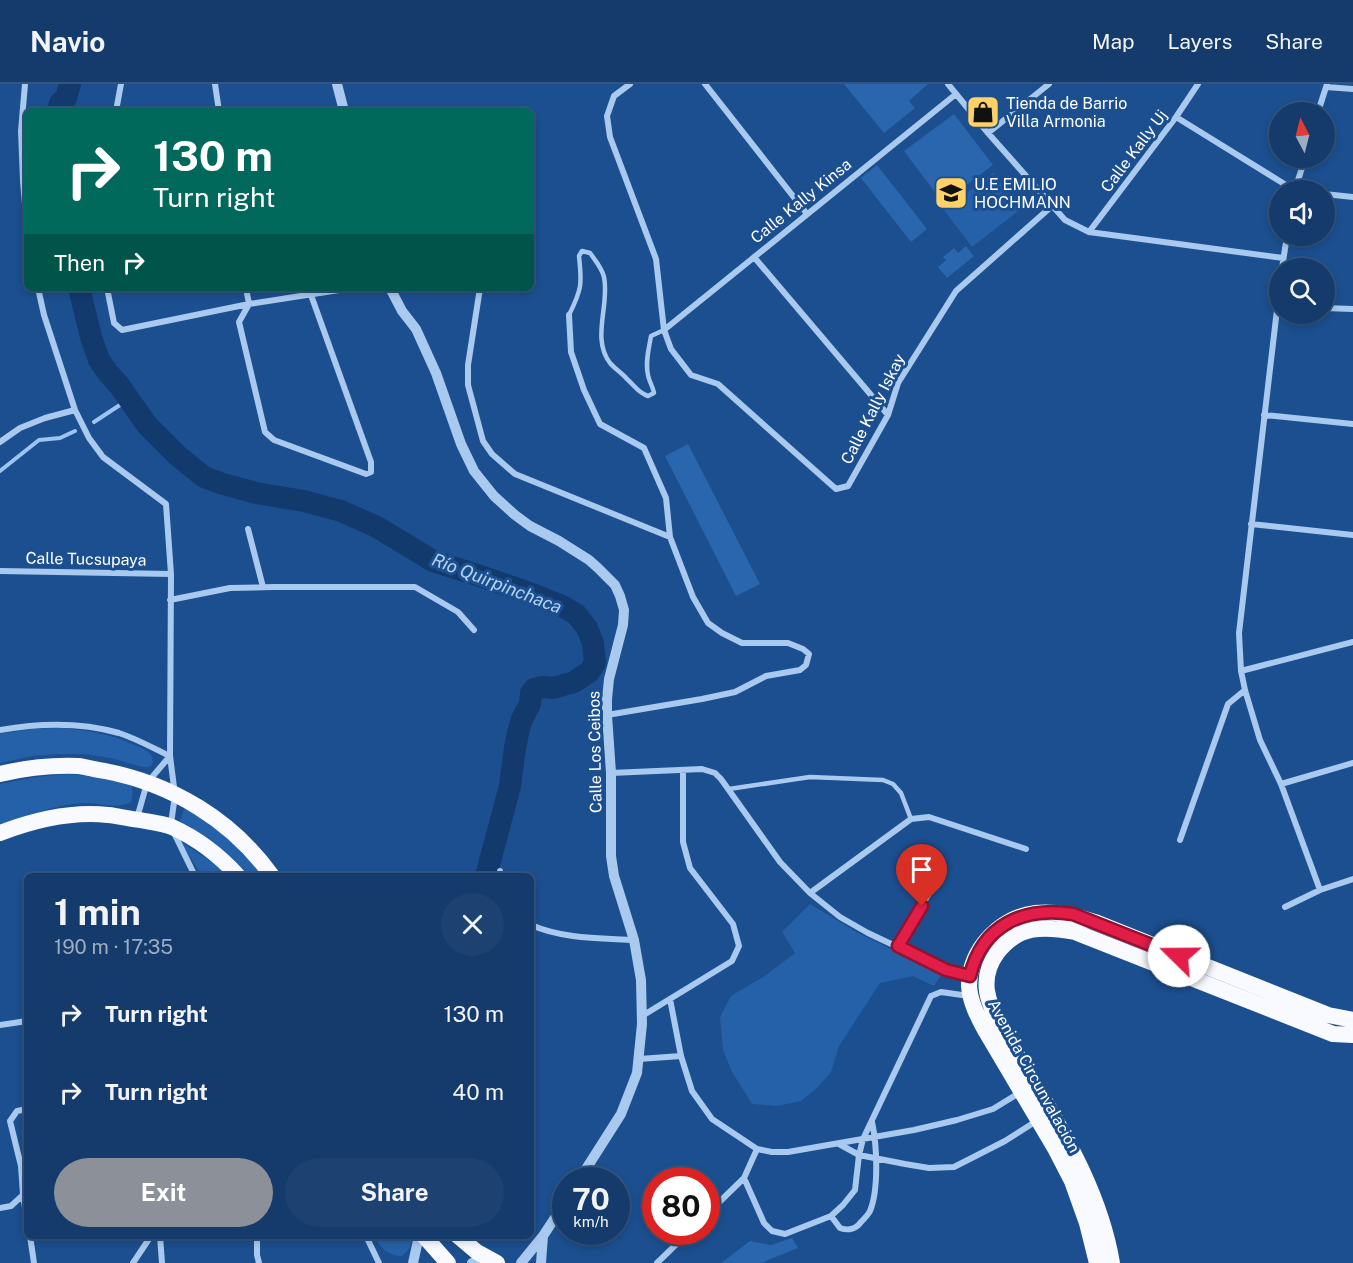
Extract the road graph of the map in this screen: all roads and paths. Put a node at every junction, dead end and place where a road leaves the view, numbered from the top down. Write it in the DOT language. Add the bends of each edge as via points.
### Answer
graph roads {
  1 [pos="25,84"];
  2 [pos="121,84"];
  3 [pos="215,84"];
  4 [pos="337,84"];
  5 [pos="630,84"];
  6 [pos="705,84"];
  7 [pos="948,84"];
  8 [pos="1049,84"];
  9 [pos="1198,84"];
  10 [pos="1327,85"];
  11 [pos="1353,89"];
  12 [pos="956,94"];
  13 [pos="1321,102"];
  14 [pos="117,108"];
  15 [pos="219,108"];
  16 [pos="343,108"];
  17 [pos="1176,117"];
  18 [pos="988,133"];
  19 [pos="1278,180"];
  20 [pos="24,192"];
  21 [pos="1335,195"];
  22 [pos="1353,197"];
  23 [pos="1052,206"];
  24 [pos="807,214"];
  25 [pos="1089,232"];
  26 [pos="1285,246"];
  27 [pos="754,257"];
  28 [pos="1283,258"];
  29 [pos="39,291"];
  30 [pos="108,291"];
  31 [pos="247,291"];
  32 [pos="334,291"];
  33 [pos="392,291"];
  34 [pos="480,291"];
  35 [pos="310,295"];
  36 [pos="249,304"];
  37 [pos="1335,308"];
  38 [pos="1353,309"];
  39 [pos="569,315"];
  40 [pos="1276,324"];
  41 [pos="664,330"];
  42 [pos="75,410"];
  43 [pos="888,415"];
  44 [pos="1264,415"];
  45 [pos="1353,424"];
  46 [pos="0,442"];
  47 [pos="1251,524"];
  48 [pos="248,528"];
  49 [pos="1353,535"];
  50 [pos="670,537"];
  51 [pos="0,571"];
  52 [pos="171,574"];
  53 [pos="263,587"];
  54 [pos="170,600"];
  55 [pos="474,630"];
  56 [pos="1353,642"];
  57 [pos="1242,671"];
  58 [pos="1245,690"];
  59 [pos="606,715"];
  60 [pos="0,730"];
  61 [pos="170,756"];
  62 [pos="1353,763"];
  63 [pos="683,770"];
  64 [pos="611,773"];
  65 [pos="0,774"];
  66 [pos="147,783"];
  67 [pos="1281,784"];
  68 [pos="729,789"];
  69 [pos="175,795"];
  70 [pos="910,819"];
  71 [pos="136,820"];
  72 [pos="171,827"];
  73 [pos="0,833"];
  74 [pos="1180,840"];
  75 [pos="1026,849"];
  76 [pos="194,873"];
  77 [pos="235,873"];
  78 [pos="270,873"];
  79 [pos="1353,879"];
  80 [pos="934,885"];
  81 [pos="1320,890"];
  82 [pos="810,893"];
  83 [pos="1285,907"];
  84 [pos="534,926"];
  85 [pos="634,940"];
  86 [pos="898,946"];
  87 [pos="970,976"];
  88 [pos="970,996"];
  89 [pos="670,999"];
  90 [pos="642,1016"];
  91 [pos="1353,1020"];
  92 [pos="24,1021"];
  93 [pos="0,1025"];
  94 [pos="1353,1035"];
  95 [pos="681,1056"];
  96 [pos="639,1059"];
  97 [pos="1028,1088"];
  98 [pos="24,1110"];
  99 [pos="1045,1116"];
  100 [pos="872,1121"];
  101 [pos="875,1137"];
  102 [pos="863,1139"];
  103 [pos="838,1144"];
  104 [pos="757,1149"];
  105 [pos="859,1155"];
  106 [pos="876,1158"];
  107 [pos="587,1167"];
  108 [pos="744,1178"];
  109 [pos="23,1195"];
  110 [pos="24,1201"];
  111 [pos="720,1201"];
  112 [pos="0,1208"];
  113 [pos="831,1216"];
  114 [pos="552,1222"];
  115 [pos="543,1236"];
  116 [pos="30,1239"];
  117 [pos="149,1239"];
  118 [pos="160,1239"];
  119 [pos="257,1239"];
  120 [pos="367,1239"];
  121 [pos="418,1239"];
  122 [pos="427,1239"];
  123 [pos="461,1239"];
  124 [pos="676,1245"];
  125 [pos="485,1261"];
  126 [pos="34,1263"];
  127 [pos="134,1263"];
  128 [pos="162,1263"];
  129 [pos="259,1263"];
  130 [pos="379,1263"];
  131 [pos="413,1263"];
  132 [pos="448,1263"];
  133 [pos="521,1263"];
  134 [pos="541,1263"];
  135 [pos="657,1263"];
  136 [pos="1096,1263"];
  137 [pos="1112,1263"];
  1 -- 20 [label="street" via="21,131"];
  2 -- 14 [label="street"];
  3 -- 15 [label="street"];
  4 -- 16 [label="street"];
  5 -- 41 [label="street" via="614,96 607,116 610,137 656,259"];
  6 -- 24 [label="street"];
  7 -- 12 [label="street"];
  8 -- 18 [label="street"];
  9 -- 17 [label="street, Calle Kally Uj"];
  10 -- 11 [label="street"];
  10 -- 13 [label="street"];
  12 -- 18 [label="street"];
  12 -- 24 [label="street, Calle Kally Kinsa"];
  17 -- 19 [label="street"];
  17 -- 25 [label="street, Calle Kally Uj"];
  18 -- 23 [label="street"];
  21 -- 22 [label="street"];
  23 -- 25 [label="street" via="1065,220"];
  23 -- 43 [label="street, Calle Kally Iskay" via="956,291 898,383"];
  24 -- 27 [label="street, Calle Kally Kinsa"];
  25 -- 28 [label="street"];
  26 -- 28 [label="street"];
  27 -- 41 [label="street, Calle Kally Kinsa"];
  27 -- 43 [label="street"];
  29 -- 42 [label="street"];
  30 -- 36 [label="street" via="114,322 122,330"];
  31 -- 36 [label="street"];
  32 -- 35 [label="street"];
  33 -- 59 [label="street, Calle Los Ceibos" via="424,346 474,471 515,516 589,560 617,591 624,610 623,625 609,679"];
  34 -- 50 [label="street" via="468,385 483,441 492,454 515,474"];
  35 -- 36 [label="street"];
  35 -- 36 [label="street" via="371,462 371,472 366,474 274,440 265,432 240,322"];
  37 -- 38 [label="street"];
  39 -- 41 [label="lane" via="580,293 579,256 582,251 590,253 603,274 603,347 617,370 648,396 654,393 647,366 651,336"];
  39 -- 50 [label="street" via="571,352 584,390 600,424 644,448 666,498"];
  40 -- 44 [label="street"];
  41 -- 43 [label="street, Calle Kally Iskay" via="671,349 691,375 718,384 836,489 848,486"];
  42 -- 46 [label="street" via="20,428"];
  42 -- 52 [label="street" via="104,457 166,504"];
  44 -- 45 [label="street"];
  44 -- 47 [label="street"];
  47 -- 49 [label="street"];
  47 -- 57 [label="street" via="1239,633"];
  48 -- 53 [label="street"];
  50 -- 59 [label="street" via="693,597 708,623 742,643 788,643 803,649 809,654 806,665 801,670 766,676 735,692"];
  51 -- 52 [label="street, Calle Tucsupaya"];
  52 -- 54 [label="street"];
  53 -- 54 [label="street" via="230,588"];
  53 -- 55 [label="street" via="415,587 458,612"];
  54 -- 61 [label="street"];
  56 -- 57 [label="street"];
  57 -- 58 [label="street"];
  58 -- 67 [label="street" via="1260,740"];
  58 -- 74 [label="street" via="1228,704"];
  59 -- 64 [label="street, Calle Los Ceibos"];
  60 -- 61 [label="street" via="64,724 132,738"];
  61 -- 66 [label="street"];
  61 -- 69 [label="street"];
  62 -- 67 [label="street"];
  63 -- 64 [label="street"];
  63 -- 68 [label="street" via="715,773"];
  63 -- 89 [label="street" via="682,842 690,868 733,924 740,946 732,961"];
  64 -- 85 [label="street, Calle Los Ceibos" via="611,856"];
  65 -- 66 [label="highway" via="78,766"];
  66 -- 69 [label="highway"];
  66 -- 71 [label="street"];
  67 -- 81 [label="street"];
  68 -- 70 [label="lane" via="810,777 883,780 901,793"];
  68 -- 82 [label="street" via="780,862"];
  69 -- 72 [label="street"];
  69 -- 78 [label="highway" via="219,820"];
  70 -- 75 [label="street" via="929,817"];
  70 -- 82 [label="street"];
  71 -- 72 [label="highway"];
  71 -- 73 [label="highway" via="78,814 37,820"];
  72 -- 76 [label="street"];
  72 -- 77 [label="highway" via="213,852"];
  79 -- 81 [label="street"];
  80 -- 86 [label="street"];
  81 -- 83 [label="street"];
  82 -- 86 [label="street" via="840,917"];
  84 -- 85 [label="street" via="581,938"];
  85 -- 90 [label="street, Calle Los Ceibos"];
  86 -- 87 [label="street" via="946,970"];
  87 -- 88 [label="highway, Avenida Circunvalación"];
  87 -- 91 [label="highway, Avenida Circunvalación" via="980,948 1001,926 1032,913 1061,912 1328,1015"];
  88 -- 97 [label="highway, Avenida Circunvalación" via="985,1030"];
  88 -- 100 [label="street" via="941,992 931,996"];
  89 -- 90 [label="street"];
  89 -- 95 [label="street"];
  90 -- 96 [label="street, Calle Los Ceibos"];
  92 -- 93 [label="street"];
  94 -- 97 [label="highway, Avenida Circunvalación" via="1333,1034 1075,932 1031,929 1005,943 989,967 986,981 995,1016"];
  95 -- 96 [label="street"];
  95 -- 104 [label="street" via="692,1091 712,1119"];
  96 -- 107 [label="street, Calle Los Ceibos" via="621,1114"];
  97 -- 99 [label="highway, Avenida Circunvalación"];
  97 -- 101 [label="street" via="993,1109"];
  98 -- 109 [label="street" via="17,1111 10,1121 21,1166"];
  99 -- 106 [label="street" via="954,1167 929,1168"];
  99 -- 136 [label="highway, Avenida Circunvalación" via="1087,1223"];
  99 -- 137 [label="highway, Avenida Circunvalación" via="1094,1198"];
  100 -- 101 [label="street"];
  100 -- 102 [label="street"];
  101 -- 102 [label="street"];
  101 -- 106 [label="street"];
  102 -- 103 [label="street"];
  102 -- 105 [label="street"];
  103 -- 104 [label="street" via="788,1152"];
  103 -- 105 [label="street"];
  104 -- 108 [label="street"];
  105 -- 106 [label="street"];
  105 -- 113 [label="street" via="855,1190"];
  106 -- 113 [label="street" via="869,1214 850,1230 840,1228"];
  108 -- 111 [label="street"];
  108 -- 113 [label="street" via="772,1231 786,1234"];
  109 -- 110 [label="street"];
  109 -- 112 [label="street" via="11,1206"];
  114 -- 115 [label="street"];
  115 -- 133 [label="street"];
  115 -- 134 [label="street"];
  116 -- 126 [label="street"];
  117 -- 127 [label="street"];
  118 -- 128 [label="street"];
  119 -- 129 [label="street"];
  120 -- 130 [label="street"];
  121 -- 131 [label="street"];
  122 -- 132 [label="highway"];
  123 -- 125 [label="highway"];
  124 -- 135 [label="street"];
}
